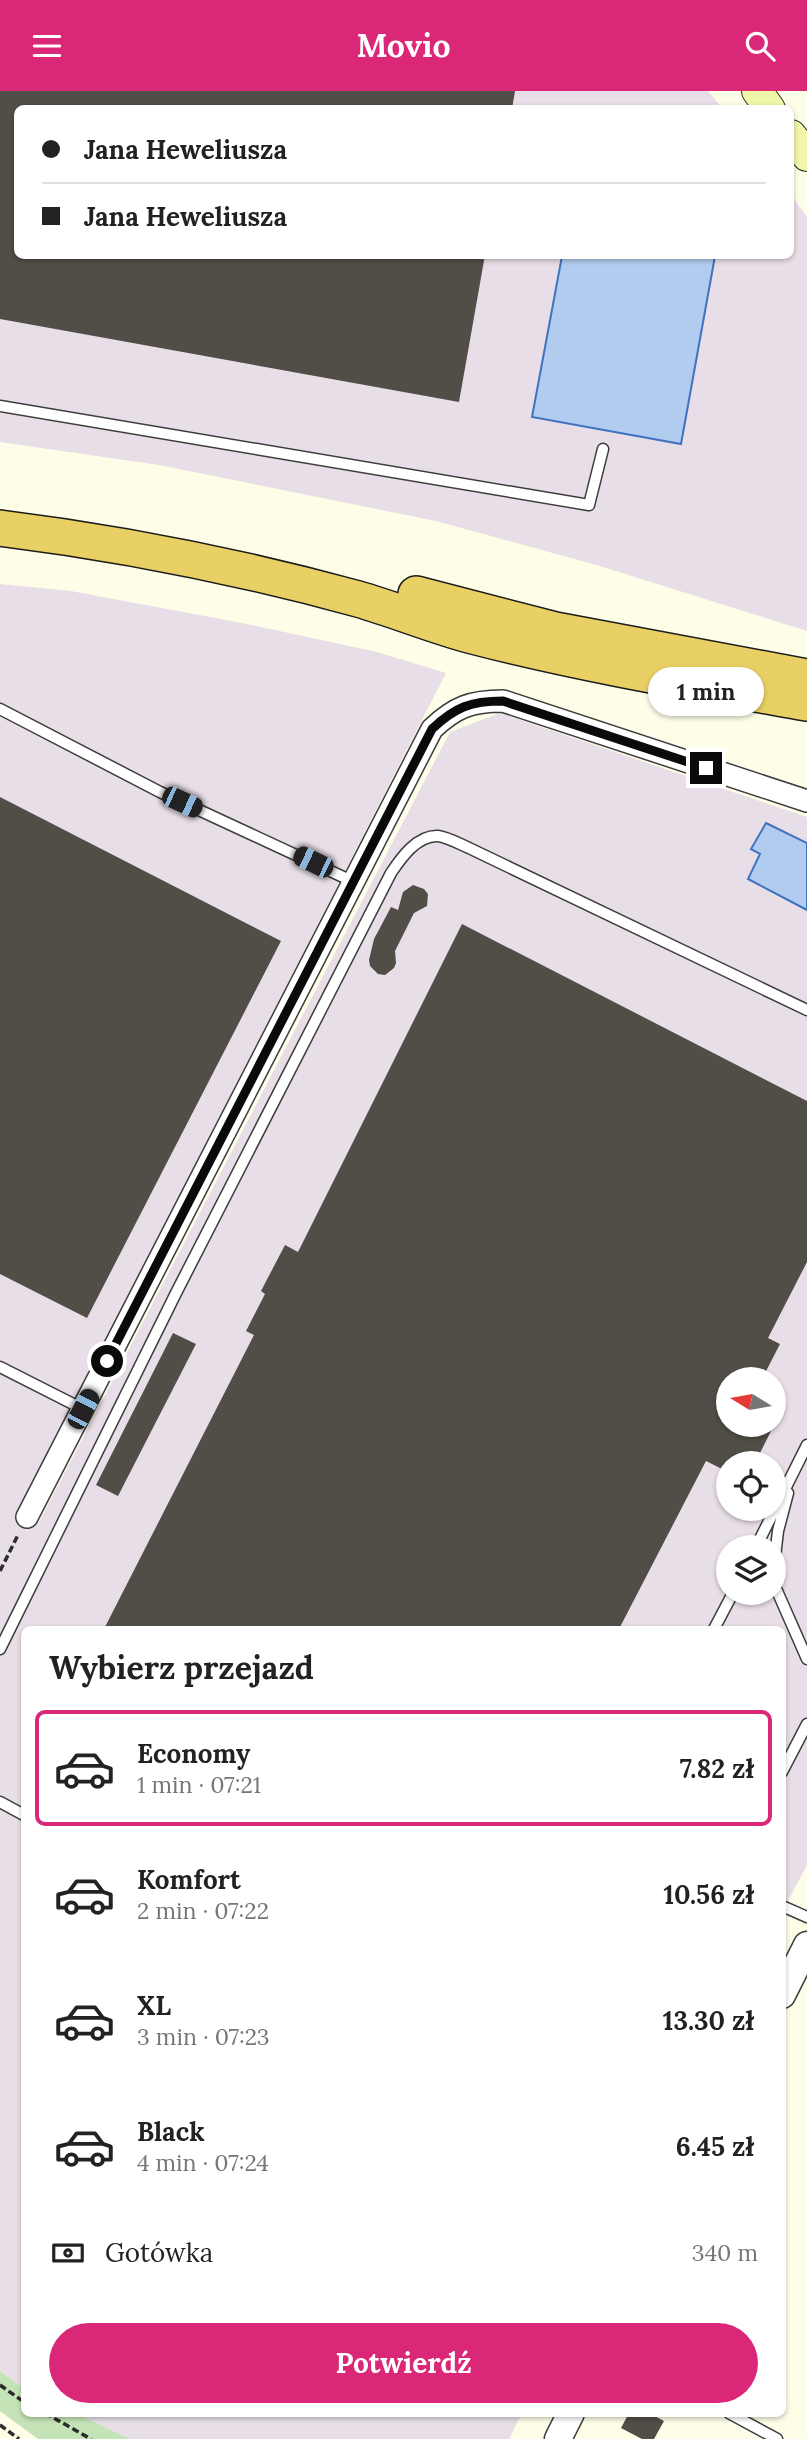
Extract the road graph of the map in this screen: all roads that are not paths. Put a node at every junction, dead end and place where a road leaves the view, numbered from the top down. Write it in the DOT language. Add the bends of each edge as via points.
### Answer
graph roads {
  1 [pos="794,139"];
  2 [pos="807,156"];
  3 [pos="0,406"];
  4 [pos="603,449"];
  5 [pos="0,529"];
  6 [pos="181,556"];
  7 [pos="807,677"];
  8 [pos="807,703"];
  9 [pos="0,709"];
  10 [pos="807,801"];
  11 [pos="354,882"];
  12 [pos="807,1010"];
  13 [pos="0,1367"];
  14 [pos="83,1409"];
  15 [pos="807,1445"];
  16 [pos="792,1474"];
  17 [pos="27,1517"];
  18 [pos="761,1535"];
  19 [pos="778,1535"];
  20 [pos="727,1605"];
  21 [pos="783,1605"];
  22 [pos="716,1626"];
  23 [pos="0,1649"];
  24 [pos="807,1660"];
  25 [pos="807,1724"];
  26 [pos="786,1764"];
  27 [pos="0,1802"];
  28 [pos="21,1813"];
  29 [pos="786,1908"];
  30 [pos="807,1917"];
  31 [pos="807,1945"];
  32 [pos="786,1987"];
  33 [pos="569,2417"];
  34 [pos="736,2417"];
  35 [pos="558,2439"];
  36 [pos="777,2439"];
  1 -- 2 [label="main road"];
  3 -- 4 [label="lane" via="589,505"];
  5 -- 6 [label="highway"];
  6 -- 7 [label="highway" via="225,557 322,571 555,630"];
  6 -- 8 [label="highway" via="359,600 503,643"];
  9 -- 11 [label="lane" via="160,792"];
  10 -- 11 [label="street" via="503,701 481,701 460,707 432,729"];
  11 -- 14 [label="street"];
  12 -- 23 [label="lane" via="469,848 437,836 405,853 176,1293"];
  13 -- 14 [label="lane"];
  14 -- 17 [label="street"];
  15 -- 16 [label="lane"];
  16 -- 18 [label="lane"];
  16 -- 19 [label="lane"];
  20 -- 22 [label="lane"];
  21 -- 24 [label="lane"];
  25 -- 26 [label="lane"];
  27 -- 28 [label="lane"];
  29 -- 30 [label="lane"];
  31 -- 32 [label="street"];
  33 -- 35 [label="street"];
  34 -- 36 [label="lane"];
}
